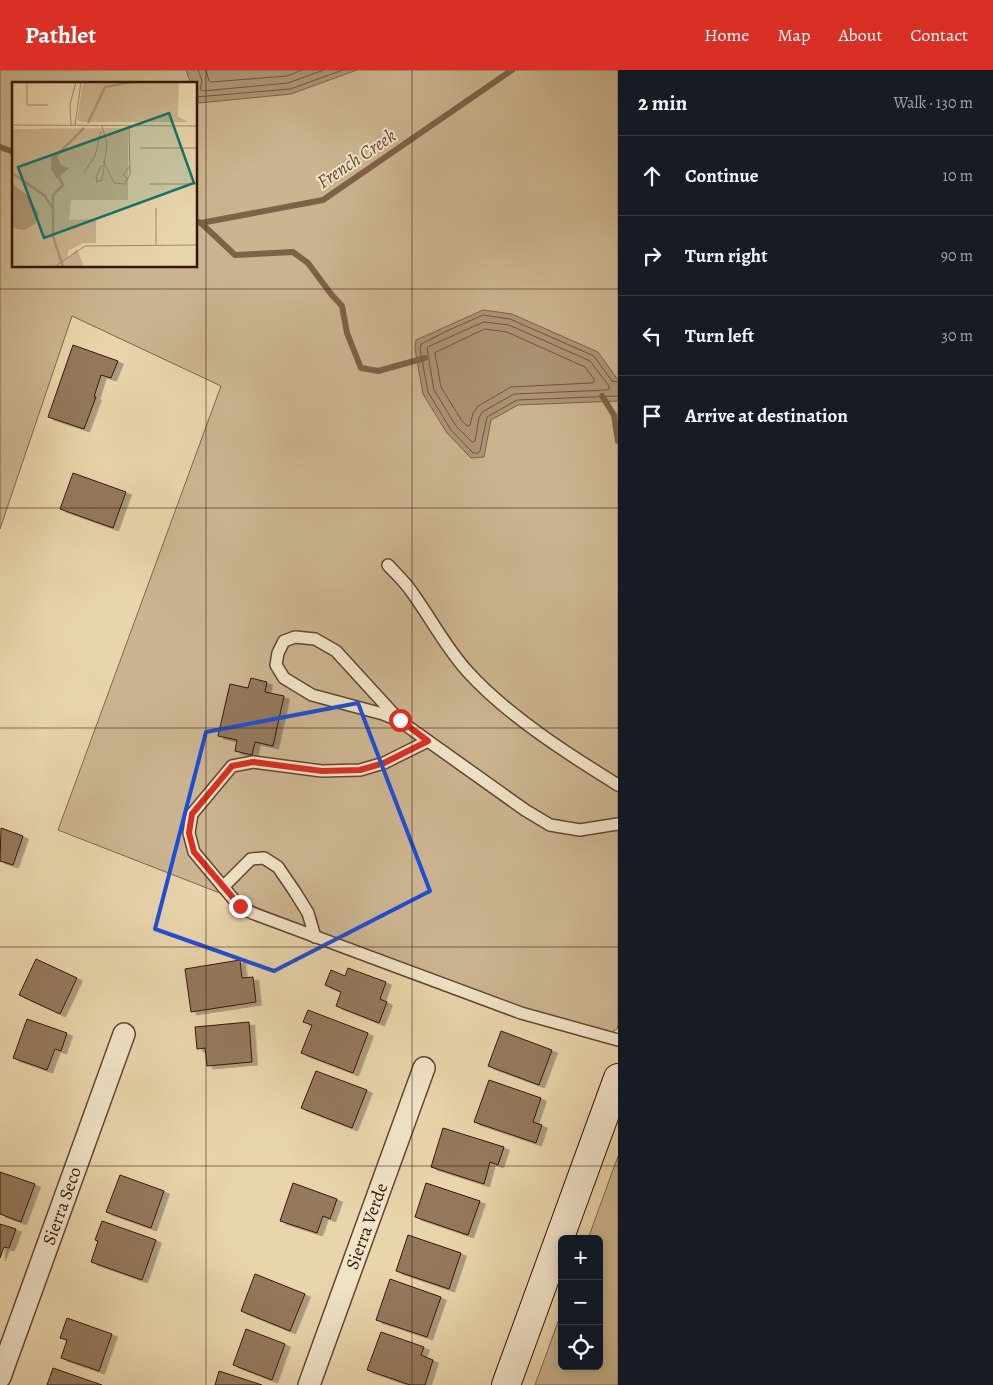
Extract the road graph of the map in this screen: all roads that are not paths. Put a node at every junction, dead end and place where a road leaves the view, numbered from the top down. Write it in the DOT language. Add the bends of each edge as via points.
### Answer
graph roads {
  1 [pos="388,565"];
  2 [pos="400,720"];
  3 [pos="428,741"];
  4 [pos="618,785"];
  5 [pos="618,824"];
  6 [pos="224,887"];
  7 [pos="315,937"];
  8 [pos="124,1034"];
  9 [pos="618,1040"];
  10 [pos="424,1068"];
  11 [pos="618,1078"];
  12 [pos="0,1377"];
  13 [pos="309,1385"];
  14 [pos="506,1385"];
  1 -- 4 [label="lane" via="411,590 448,648 491,695 532,728"];
  2 -- 2 [label="lane" via="312,696 284,678 276,665 284,641 295,637 315,638 336,651"];
  2 -- 3 [label="lane"];
  3 -- 5 [label="lane" via="550,825 580,830"];
  3 -- 6 [label="lane" via="384,763 360,770 322,771 253,762 232,766 192,814 189,833 194,852"];
  6 -- 7 [label="lane" via="240,906 252,914"];
  6 -- 7 [label="lane" via="251,860 264,858 278,867 295,892 308,913"];
  7 -- 9 [label="lane" via="521,1013"];
  8 -- 12 [label="street, Sierra Seco"];
  10 -- 13 [label="street, Sierra Verde"];
  11 -- 14 [label="main road"];
}
